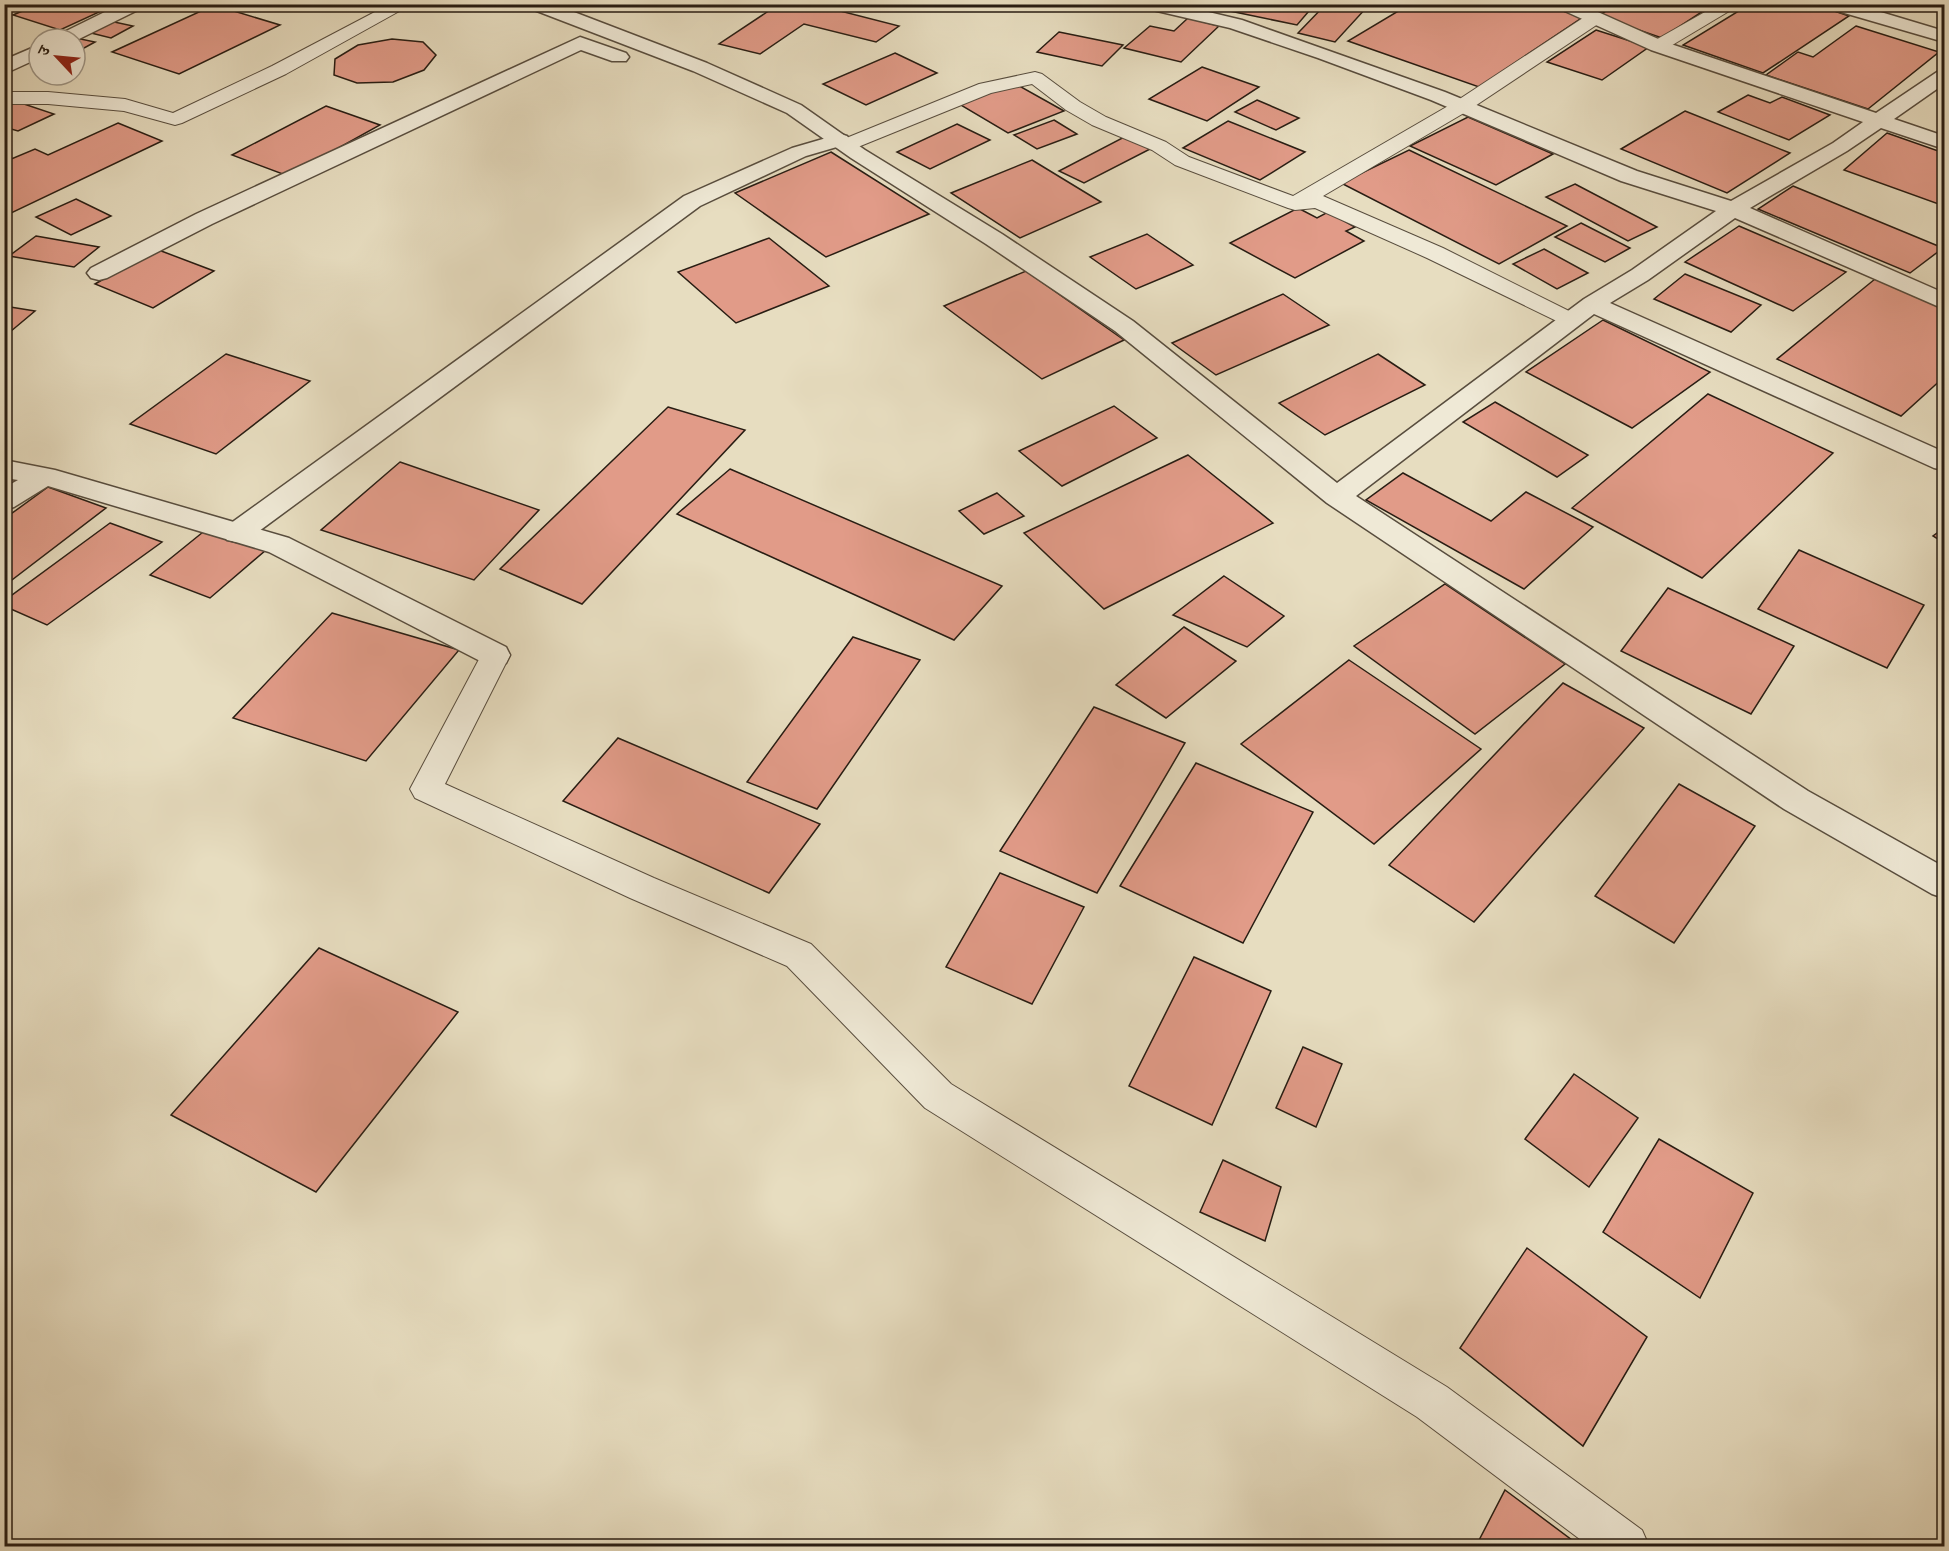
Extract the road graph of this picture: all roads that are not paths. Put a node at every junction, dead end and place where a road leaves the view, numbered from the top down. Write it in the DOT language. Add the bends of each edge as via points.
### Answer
graph roads {
  1 [pos="136,4"];
  2 [pos="404,4"];
  3 [pos="536,4"];
  4 [pos="1150,4"];
  5 [pos="1564,4"];
  6 [pos="1733,4"];
  7 [pos="1833,4"];
  8 [pos="1595,18"];
  9 [pos="87,28"];
  10 [pos="1944,37"];
  11 [pos="1658,46"];
  12 [pos="27,57"];
  13 [pos="4,68"];
  14 [pos="1944,76"];
  15 [pos="742,86"];
  16 [pos="4,98"];
  17 [pos="1462,106"];
  18 [pos="1877,119"];
  19 [pos="843,142"];
  20 [pos="1944,143"];
  21 [pos="1295,204"];
  22 [pos="1733,209"];
  23 [pos="99,273"];
  24 [pos="1944,302"];
  25 [pos="1592,304"];
  26 [pos="1569,320"];
  27 [pos="1944,462"];
  28 [pos="4,469"];
  29 [pos="45,476"];
  30 [pos="1336,497"];
  31 [pos="4,501"];
  32 [pos="237,533"];
  33 [pos="495,655"];
  34 [pos="1944,884"];
  35 [pos="1626,1546"];
  1 -- 9 [label="street"];
  2 -- 16 [label="lane" via="175,119 125,105"];
  3 -- 15 [label="street"];
  4 -- 17 [label="street" via="1236,24"];
  5 -- 8 [label="street"];
  6 -- 11 [label="lane"];
  7 -- 10 [label="street"];
  8 -- 11 [label="street"];
  8 -- 17 [label="lane"];
  11 -- 18 [label="street"];
  12 -- 13 [label="street"];
  14 -- 18 [label="street"];
  15 -- 19 [label="street" via="794,109"];
  15 -- 23 [label="street" via="704,86 580,43 204,219"];
  17 -- 21 [label="lane"];
  17 -- 22 [label="street" via="1629,176"];
  18 -- 20 [label="street"];
  18 -- 22 [label="street" via="1840,147"];
  19 -- 21 [label="lane" via="986,88 1035,78 1099,121 1159,146 1182,161"];
  19 -- 30 [label="street" via="1124,326"];
  19 -- 32 [label="street" via="799,152 692,201"];
  21 -- 26 [label="lane" via="1317,201 1435,253"];
  22 -- 24 [label="street"];
  22 -- 25 [label="street"];
  25 -- 26 [label="street"];
  25 -- 27 [label="street"];
  26 -- 30 [label="street"];
  28 -- 29 [label="street"];
  29 -- 31 [label="street"];
  29 -- 32 [label="street"];
  30 -- 34 [label="street" via="1796,800"];
  32 -- 33 [label="street" via="279,544"];
  33 -- 35 [label="lane" via="426,789 799,955 938,1096 1432,1402"];
}
